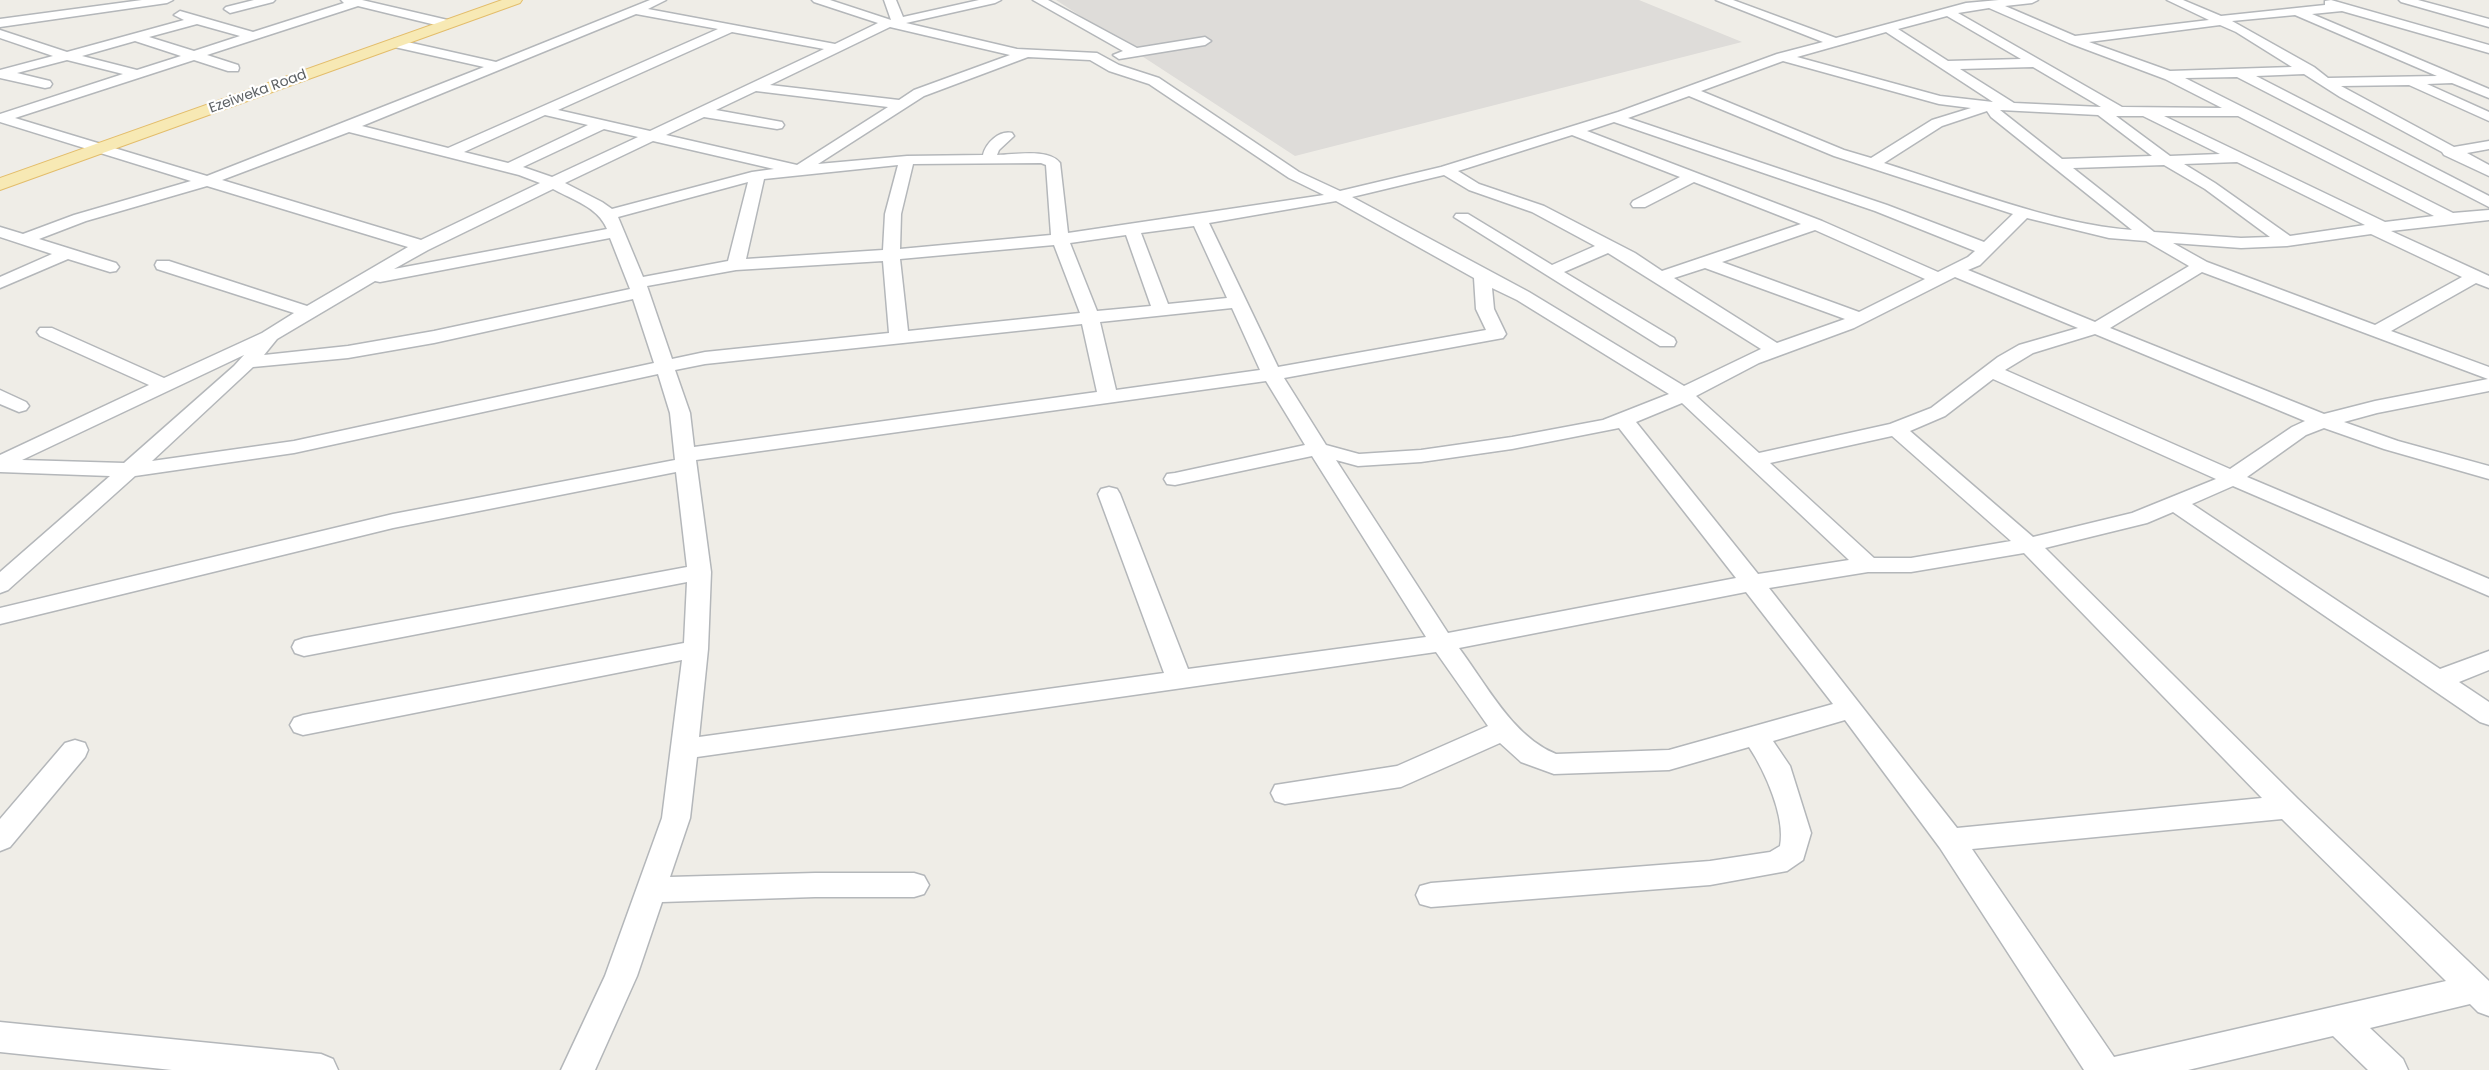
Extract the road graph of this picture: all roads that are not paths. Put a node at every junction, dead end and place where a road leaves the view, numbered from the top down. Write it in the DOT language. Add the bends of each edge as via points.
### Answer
graph roads {
  1 [pos="123,0"];
  2 [pos="167,0"];
  3 [pos="269,0"];
  4 [pos="389,0"];
  5 [pos="515,0"];
  6 [pos="660,0"];
  7 [pos="818,0"];
  8 [pos="890,0"];
  9 [pos="995,0"];
  10 [pos="1039,0"];
  11 [pos="1722,0"];
  12 [pos="2174,0"];
  13 [pos="2189,0"];
  14 [pos="2319,0"];
  15 [pos="2405,0"];
  16 [pos="351,1"];
  17 [pos="2025,1"];
  18 [pos="1991,2"];
  19 [pos="149,3"];
  20 [pos="135,5"];
  21 [pos="370,6"];
  22 [pos="2343,7"];
  23 [pos="230,9"];
  24 [pos="634,10"];
  25 [pos="1948,11"];
  26 [pos="2298,11"];
  27 [pos="2222,20"];
  28 [pos="194,21"];
  29 [pos="894,22"];
  30 [pos="0,23"];
  31 [pos="2489,23"];
  32 [pos="448,24"];
  33 [pos="731,28"];
  34 [pos="1890,29"];
  35 [pos="2,36"];
  36 [pos="252,36"];
  37 [pos="136,37"];
  38 [pos="2073,40"];
  39 [pos="1205,41"];
  40 [pos="1835,42"];
  41 [pos="394,43"];
  42 [pos="836,48"];
  43 [pos="2489,49"];
  44 [pos="1135,52"];
  45 [pos="1026,53"];
  46 [pos="67,56"];
  47 [pos="193,56"];
  48 [pos="1781,58"];
  49 [pos="1098,59"];
  50 [pos="2036,63"];
  51 [pos="497,66"];
  52 [pos="1947,66"];
  53 [pos="233,68"];
  54 [pos="2309,70"];
  55 [pos="2240,73"];
  56 [pos="1,74"];
  57 [pos="138,74"];
  58 [pos="2170,76"];
  59 [pos="2489,79"];
  60 [pos="2456,80"];
  61 [pos="2408,81"];
  62 [pos="2327,82"];
  63 [pos="44,84"];
  64 [pos="753,87"];
  65 [pos="1687,90"];
  66 [pos="2489,94"];
  67 [pos="901,104"];
  68 [pos="2000,104"];
  69 [pos="544,111"];
  70 [pos="2102,111"];
  71 [pos="2118,111"];
  72 [pos="702,112"];
  73 [pos="2144,112"];
  74 [pos="2240,112"];
  75 [pos="2489,117"];
  76 [pos="1,118"];
  77 [pos="1615,118"];
  78 [pos="603,124"];
  79 [pos="777,125"];
  80 [pos="348,127"];
  81 [pos="1574,131"];
  82 [pos="1007,136"];
  83 [pos="649,137"];
  84 [pos="2489,145"];
  85 [pos="101,148"];
  86 [pos="2452,152"];
  87 [pos="449,153"];
  88 [pos="2393,153"];
  89 [pos="2329,157"];
  90 [pos="2238,158"];
  91 [pos="989,159"];
  92 [pos="907,160"];
  93 [pos="2166,160"];
  94 [pos="1872,164"];
  95 [pos="2059,164"];
  96 [pos="509,168"];
  97 [pos="800,170"];
  98 [pos="1446,170"];
  99 [pos="2489,171"];
  100 [pos="756,175"];
  101 [pos="1694,176"];
  102 [pos="207,180"];
  103 [pos="553,183"];
  104 [pos="0,184"];
  105 [pos="1338,196"];
  106 [pos="2489,202"];
  107 [pos="1639,204"];
  108 [pos="2024,212"];
  109 [pos="609,215"];
  110 [pos="2489,215"];
  111 [pos="1462,217"];
  112 [pos="2451,218"];
  113 [pos="1199,220"];
  114 [pos="1816,224"];
  115 [pos="2378,228"];
  116 [pos="1132,229"];
  117 [pos="0,232"];
  118 [pos="617,232"];
  119 [pos="2151,237"];
  120 [pos="24,239"];
  121 [pos="1060,239"];
  122 [pos="2287,241"];
  123 [pos="422,246"];
  124 [pos="1609,246"];
  125 [pos="1986,249"];
  126 [pos="68,253"];
  127 [pos="891,255"];
  128 [pos="1706,262"];
  129 [pos="163,265"];
  130 [pos="736,265"];
  131 [pos="2201,266"];
  132 [pos="110,267"];
  133 [pos="1552,271"];
  134 [pos="1947,275"];
  135 [pos="1482,276"];
  136 [pos="1661,278"];
  137 [pos="367,279"];
  138 [pos="2482,280"];
  139 [pos="0,283"];
  140 [pos="639,287"];
  141 [pos="1239,302"];
  142 [pos="1161,310"];
  143 [pos="309,312"];
  144 [pos="1090,318"];
  145 [pos="1860,318"];
  146 [pos="2097,328"];
  147 [pos="46,332"];
  148 [pos="2376,332"];
  149 [pos="270,335"];
  150 [pos="899,338"];
  151 [pos="1667,342"];
  152 [pos="1775,350"];
  153 [pos="247,362"];
  154 [pos="666,367"];
  155 [pos="1993,372"];
  156 [pos="1272,374"];
  157 [pos="2489,374"];
  158 [pos="164,385"];
  159 [pos="2489,385"];
  160 [pos="1683,394"];
  161 [pos="0,396"];
  162 [pos="1108,397"];
  163 [pos="19,406"];
  164 [pos="1623,419"];
  165 [pos="2323,421"];
  166 [pos="1896,429"];
  167 [pos="1318,449"];
  168 [pos="686,460"];
  169 [pos="1755,460"];
  170 [pos="0,464"];
  171 [pos="131,470"];
  172 [pos="2489,473"];
  173 [pos="2232,478"];
  174 [pos="1174,480"];
  175 [pos="1109,494"];
  176 [pos="2175,503"];
  177 [pos="2028,545"];
  178 [pos="1868,565"];
  179 [pos="699,572"];
  180 [pos="1752,583"];
  181 [pos="0,585"];
  182 [pos="2489,588"];
  183 [pos="0,616"];
  184 [pos="1442,643"];
  185 [pos="304,648"];
  186 [pos="696,649"];
  187 [pos="2489,660"];
  188 [pos="1179,680"];
  189 [pos="2438,680"];
  190 [pos="1852,709"];
  191 [pos="2489,716"];
  192 [pos="304,725"];
  193 [pos="1505,730"];
  194 [pos="1756,735"];
  195 [pos="684,749"];
  196 [pos="75,750"];
  197 [pos="1285,793"];
  198 [pos="2288,807"];
  199 [pos="0,839"];
  200 [pos="1950,840"];
  201 [pos="914,885"];
  202 [pos="650,890"];
  203 [pos="1431,895"];
  204 [pos="2482,996"];
  205 [pos="2339,1020"];
  206 [pos="0,1036"];
  207 [pos="321,1070"];
  208 [pos="578,1070"];
  209 [pos="2103,1070"];
  210 [pos="2121,1070"];
  211 [pos="2391,1070"];
  1 -- 20 [label="street"];
  2 -- 19 [label="street"];
  3 -- 23 [label="street"];
  4 -- 21 [label="street"];
  5 -- 32 [label="main road, Ezeiweka Road"];
  6 -- 24 [label="street"];
  7 -- 29 [label="street"];
  8 -- 29 [label="street"];
  9 -- 29 [label="street"];
  10 -- 44 [label="street"];
  11 -- 40 [label="street"];
  12 -- 13 [label="street"];
  12 -- 27 [label="street"];
  14 -- 22 [label="street"];
  15 -- 31 [label="street"];
  16 -- 21 [label="street"];
  16 -- 36 [label="street"];
  17 -- 18 [label="street"];
  18 -- 25 [label="street"];
  18 -- 38 [label="street"];
  19 -- 20 [label="street"];
  19 -- 28 [label="street"];
  20 -- 30 [label="street"];
  21 -- 32 [label="street"];
  22 -- 26 [label="street"];
  22 -- 43 [label="street"];
  24 -- 33 [label="street"];
  24 -- 51 [label="street"];
  25 -- 34 [label="street"];
  25 -- 50 [label="street"];
  26 -- 27 [label="street"];
  26 -- 60 [label="street"];
  27 -- 38 [label="street"];
  27 -- 54 [label="street"];
  28 -- 36 [label="street"];
  28 -- 37 [label="street"];
  29 -- 42 [label="street"];
  29 -- 45 [label="street"];
  32 -- 41 [label="main road, Ezeiweka Road"];
  33 -- 42 [label="street"];
  33 -- 69 [label="street"];
  34 -- 40 [label="street"];
  34 -- 52 [label="street"];
  35 -- 46 [label="street"];
  36 -- 47 [label="street"];
  37 -- 46 [label="street"];
  37 -- 47 [label="street"];
  38 -- 58 [label="street"];
  39 -- 44 [label="street"];
  40 -- 48 [label="street"];
  41 -- 51 [label="street"];
  41 -- 85 [label="main road, Ezeiweka Road"];
  42 -- 64 [label="street"];
  44 -- 49 [label="street"];
  45 -- 49 [label="street" via="1093,56"];
  45 -- 67 [label="street" via="919,93"];
  46 -- 56 [label="street"];
  46 -- 57 [label="street"];
  47 -- 53 [label="street"];
  47 -- 57 [label="street"];
  48 -- 65 [label="street"];
  48 -- 68 [label="street" via="1939,100"];
  49 -- 105 [label="street" via="1114,68 1154,81 1294,174"];
  50 -- 52 [label="street"];
  50 -- 71 [label="street"];
  51 -- 80 [label="street"];
  52 -- 68 [label="street"];
  54 -- 55 [label="street"];
  54 -- 62 [label="street"];
  55 -- 58 [label="street"];
  55 -- 88 [label="street"];
  56 -- 63 [label="street"];
  57 -- 76 [label="street"];
  58 -- 74 [label="street"];
  59 -- 60 [label="street"];
  60 -- 61 [label="street"];
  60 -- 66 [label="street"];
  61 -- 62 [label="street"];
  61 -- 75 [label="street"];
  62 -- 86 [label="street"];
  64 -- 67 [label="street"];
  64 -- 72 [label="street"];
  65 -- 77 [label="street"];
  65 -- 94 [label="street"];
  67 -- 97 [label="street"];
  68 -- 70 [label="street"];
  68 -- 94 [label="street" via="1937,123"];
  68 -- 95 [label="street" via="1996,114"];
  69 -- 78 [label="street"];
  69 -- 87 [label="street"];
  70 -- 71 [label="street"];
  70 -- 93 [label="street"];
  71 -- 73 [label="street"];
  72 -- 79 [label="street"];
  72 -- 83 [label="street"];
  73 -- 74 [label="street"];
  73 -- 90 [label="street"];
  74 -- 89 [label="street"];
  76 -- 85 [label="street"];
  77 -- 81 [label="street"];
  77 -- 125 [label="street" via="1881,208"];
  78 -- 83 [label="street"];
  78 -- 96 [label="street"];
  80 -- 87 [label="street"];
  80 -- 102 [label="street"];
  81 -- 98 [label="street"];
  81 -- 101 [label="street"];
  82 -- 91 [label="street" via="992,148"];
  83 -- 97 [label="street"];
  83 -- 103 [label="street"];
  84 -- 86 [label="street"];
  85 -- 102 [label="street"];
  85 -- 104 [label="main road, Ezeiweka Road"];
  86 -- 88 [label="street"];
  86 -- 99 [label="street"];
  87 -- 96 [label="street"];
  88 -- 89 [label="street"];
  88 -- 106 [label="street"];
  89 -- 112 [label="street"];
  90 -- 93 [label="street"];
  90 -- 115 [label="street"];
  91 -- 92 [label="street"];
  91 -- 121 [label="street" via="1042,159 1054,163"];
  92 -- 97 [label="street"];
  92 -- 127 [label="street" via="892,214"];
  93 -- 95 [label="street"];
  93 -- 122 [label="street" via="2210,186"];
  94 -- 108 [label="street"];
  95 -- 119 [label="street"];
  96 -- 103 [label="street"];
  97 -- 100 [label="street"];
  98 -- 105 [label="street"];
  98 -- 124 [label="street" via="1474,187 1538,209"];
  100 -- 109 [label="street"];
  100 -- 130 [label="street"];
  101 -- 107 [label="street"];
  101 -- 114 [label="street"];
  102 -- 120 [label="street" via="80,218"];
  102 -- 123 [label="street"];
  103 -- 109 [label="street"];
  103 -- 123 [label="street"];
  105 -- 113 [label="street"];
  105 -- 135 [label="street"];
  108 -- 119 [label="street" via="2078,227"];
  108 -- 125 [label="street"];
  109 -- 118 [label="street"];
  110 -- 112 [label="street"];
  111 -- 133 [label="street"];
  112 -- 115 [label="street"];
  113 -- 116 [label="street"];
  113 -- 141 [label="street"];
  114 -- 128 [label="street"];
  114 -- 134 [label="street"];
  115 -- 122 [label="street"];
  115 -- 138 [label="street"];
  116 -- 121 [label="street"];
  116 -- 142 [label="street"];
  117 -- 120 [label="street"];
  118 -- 137 [label="street"];
  118 -- 140 [label="street"];
  119 -- 122 [label="street" via="2241,243"];
  119 -- 131 [label="street"];
  120 -- 126 [label="street"];
  121 -- 127 [label="street"];
  121 -- 144 [label="street"];
  123 -- 137 [label="street"];
  124 -- 133 [label="street"];
  124 -- 136 [label="street"];
  125 -- 134 [label="street" via="1974,261"];
  126 -- 132 [label="street"];
  126 -- 139 [label="street"];
  127 -- 130 [label="street"];
  127 -- 150 [label="street"];
  128 -- 136 [label="street"];
  128 -- 145 [label="street"];
  129 -- 143 [label="street"];
  130 -- 140 [label="street"];
  131 -- 146 [label="street"];
  131 -- 148 [label="street"];
  133 -- 151 [label="street"];
  134 -- 145 [label="street"];
  134 -- 146 [label="street"];
  135 -- 156 [label="street" via="1485,309 1497,334"];
  135 -- 160 [label="street" via="1524,296"];
  136 -- 152 [label="street"];
  137 -- 143 [label="street"];
  138 -- 148 [label="street"];
  140 -- 153 [label="street" via="434,337 348,352"];
  140 -- 154 [label="street"];
  141 -- 142 [label="street"];
  141 -- 156 [label="street"];
  142 -- 144 [label="street"];
  143 -- 149 [label="street"];
  144 -- 150 [label="street"];
  144 -- 162 [label="street"];
  145 -- 152 [label="street"];
  146 -- 155 [label="street" via="2026,349"];
  146 -- 165 [label="street"];
  147 -- 158 [label="street"];
  148 -- 157 [label="street"];
  149 -- 153 [label="street"];
  149 -- 158 [label="street"];
  150 -- 154 [label="street" via="705,358"];
  152 -- 160 [label="street"];
  153 -- 171 [label="street"];
  154 -- 168 [label="street" via="680,413"];
  154 -- 171 [label="street" via="294,447"];
  155 -- 166 [label="street" via="1938,412"];
  155 -- 173 [label="street"];
  156 -- 162 [label="street"];
  156 -- 167 [label="street"];
  158 -- 170 [label="street"];
  159 -- 165 [label="street" via="2375,407"];
  160 -- 164 [label="street"];
  160 -- 169 [label="street"];
  161 -- 163 [label="street"];
  162 -- 168 [label="street"];
  164 -- 167 [label="street" via="1608,425 1512,444 1421,456 1358,460"];
  164 -- 180 [label="street"];
  165 -- 172 [label="street" via="2391,445"];
  165 -- 173 [label="street" via="2298,431"];
  166 -- 169 [label="street"];
  166 -- 177 [label="street"];
  167 -- 174 [label="street"];
  167 -- 184 [label="street"];
  168 -- 179 [label="street"];
  168 -- 183 [label="street" via="393,521"];
  169 -- 178 [label="street"];
  170 -- 171 [label="street"];
  171 -- 181 [label="street"];
  173 -- 176 [label="street"];
  173 -- 182 [label="street"];
  175 -- 188 [label="street"];
  176 -- 177 [label="street" via="2139,518"];
  176 -- 189 [label="street"];
  177 -- 178 [label="street" via="1911,565"];
  177 -- 198 [label="street"];
  178 -- 180 [label="street"];
  179 -- 185 [label="street"];
  179 -- 186 [label="street"];
  180 -- 184 [label="street"];
  180 -- 190 [label="street"];
  184 -- 188 [label="street"];
  184 -- 193 [label="street"];
  186 -- 192 [label="street"];
  186 -- 195 [label="street"];
  187 -- 189 [label="street"];
  188 -- 195 [label="street"];
  189 -- 191 [label="street"];
  190 -- 194 [label="street"];
  190 -- 200 [label="street"];
  193 -- 194 [label="street" via="1531,755 1554,764 1669,760"];
  193 -- 197 [label="street" via="1402,776"];
  194 -- 203 [label="street" via="1776,766 1797,833 1793,852 1777,863 1710,873"];
  195 -- 202 [label="street" via="676,818"];
  196 -- 199 [label="street"];
  198 -- 200 [label="street"];
  198 -- 204 [label="street"];
  200 -- 209 [label="street"];
  201 -- 202 [label="street"];
  202 -- 208 [label="street" via="621,976"];
  204 -- 205 [label="street"];
  205 -- 210 [label="street"];
  205 -- 211 [label="street"];
  206 -- 207 [label="street"];
}
